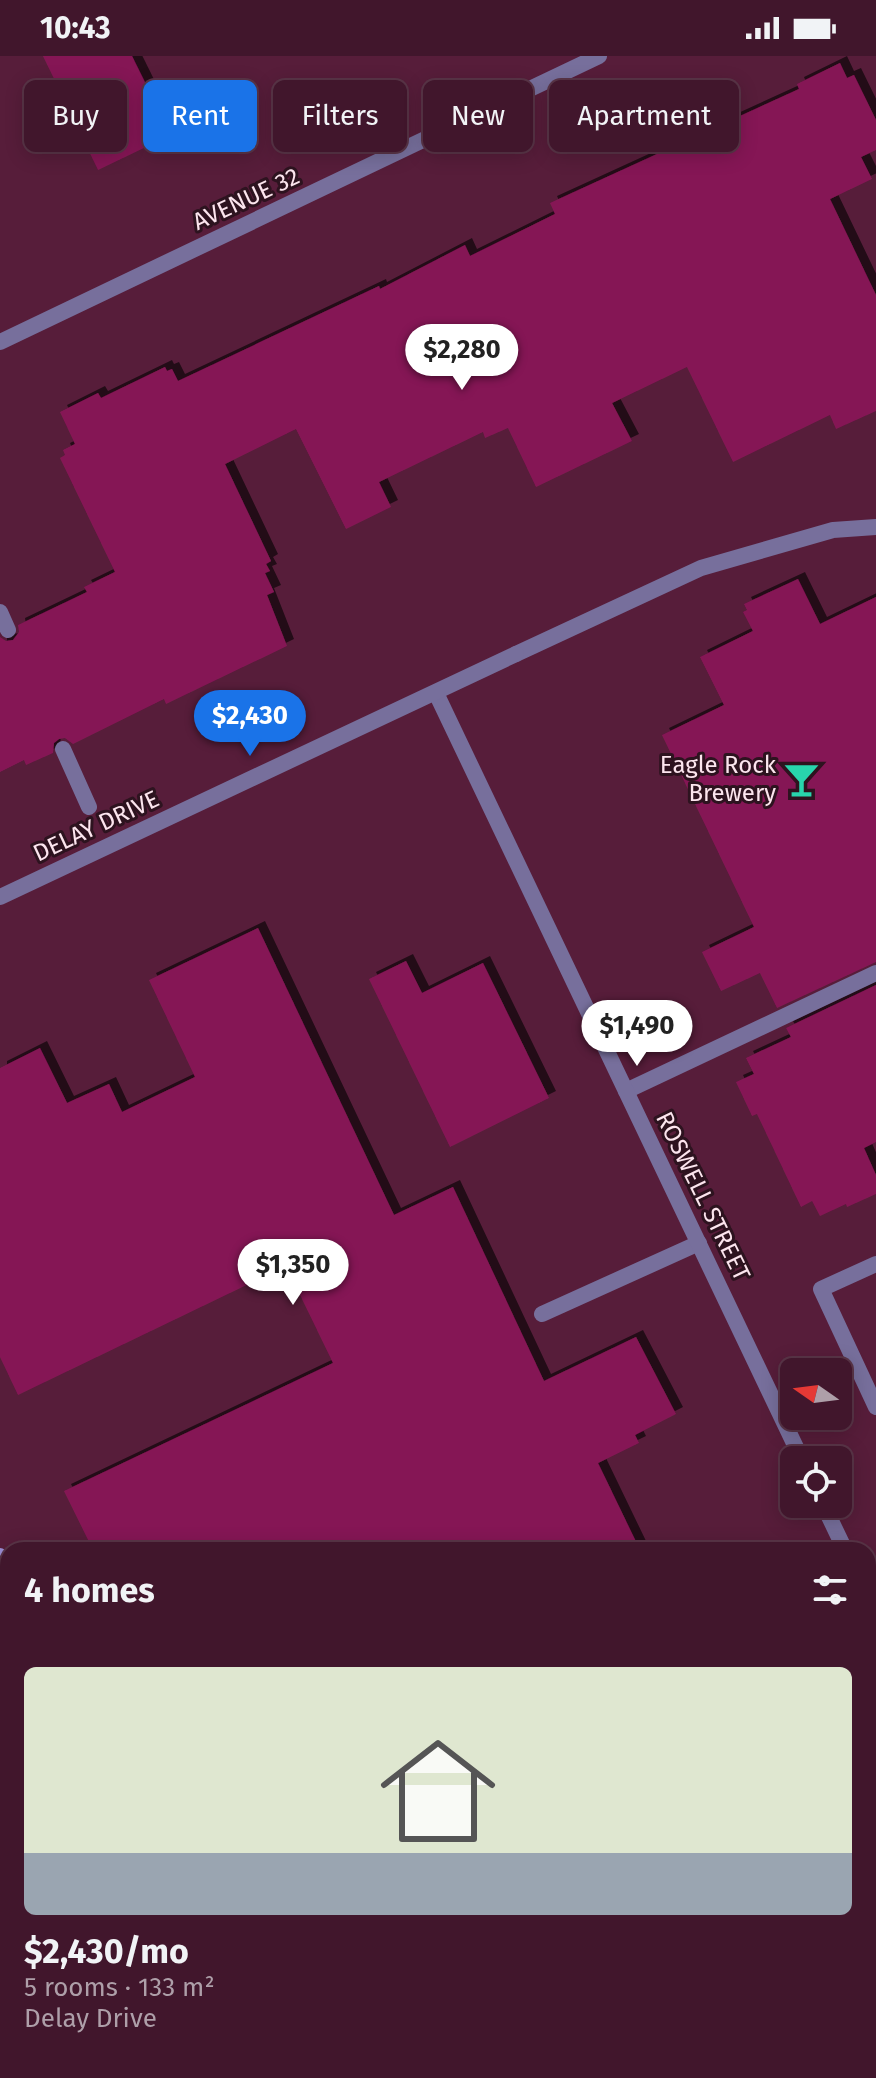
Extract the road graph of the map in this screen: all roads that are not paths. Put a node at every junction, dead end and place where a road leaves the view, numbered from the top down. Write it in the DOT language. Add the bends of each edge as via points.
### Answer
graph roads {
  1 [pos="599,56"];
  2 [pos="0,342"];
  3 [pos="876,527"];
  4 [pos="0,612"];
  5 [pos="8,630"];
  6 [pos="436,693"];
  7 [pos="63,749"];
  8 [pos="89,807"];
  9 [pos="0,897"];
  10 [pos="876,973"];
  11 [pos="626,1091"];
  12 [pos="699,1243"];
  13 [pos="876,1264"];
  14 [pos="542,1314"];
  15 [pos="876,1407"];
  16 [pos="795,1446"];
  17 [pos="830,1518"];
  18 [pos="841,1542"];
  1 -- 2 [label="street, AVENUE 32"];
  3 -- 6 [label="street, DELAY DRIVE" via="833,530 701,568"];
  4 -- 5 [label="street"];
  6 -- 9 [label="street, DELAY DRIVE"];
  6 -- 11 [label="street, ROSWELL STREET"];
  7 -- 8 [label="street"];
  10 -- 11 [label="street"];
  11 -- 12 [label="street, ROSWELL STREET"];
  12 -- 14 [label="street"];
  12 -- 16 [label="street, ROSWELL STREET"];
  13 -- 15 [label="street" via="821,1289"];
  17 -- 18 [label="street"];
}
